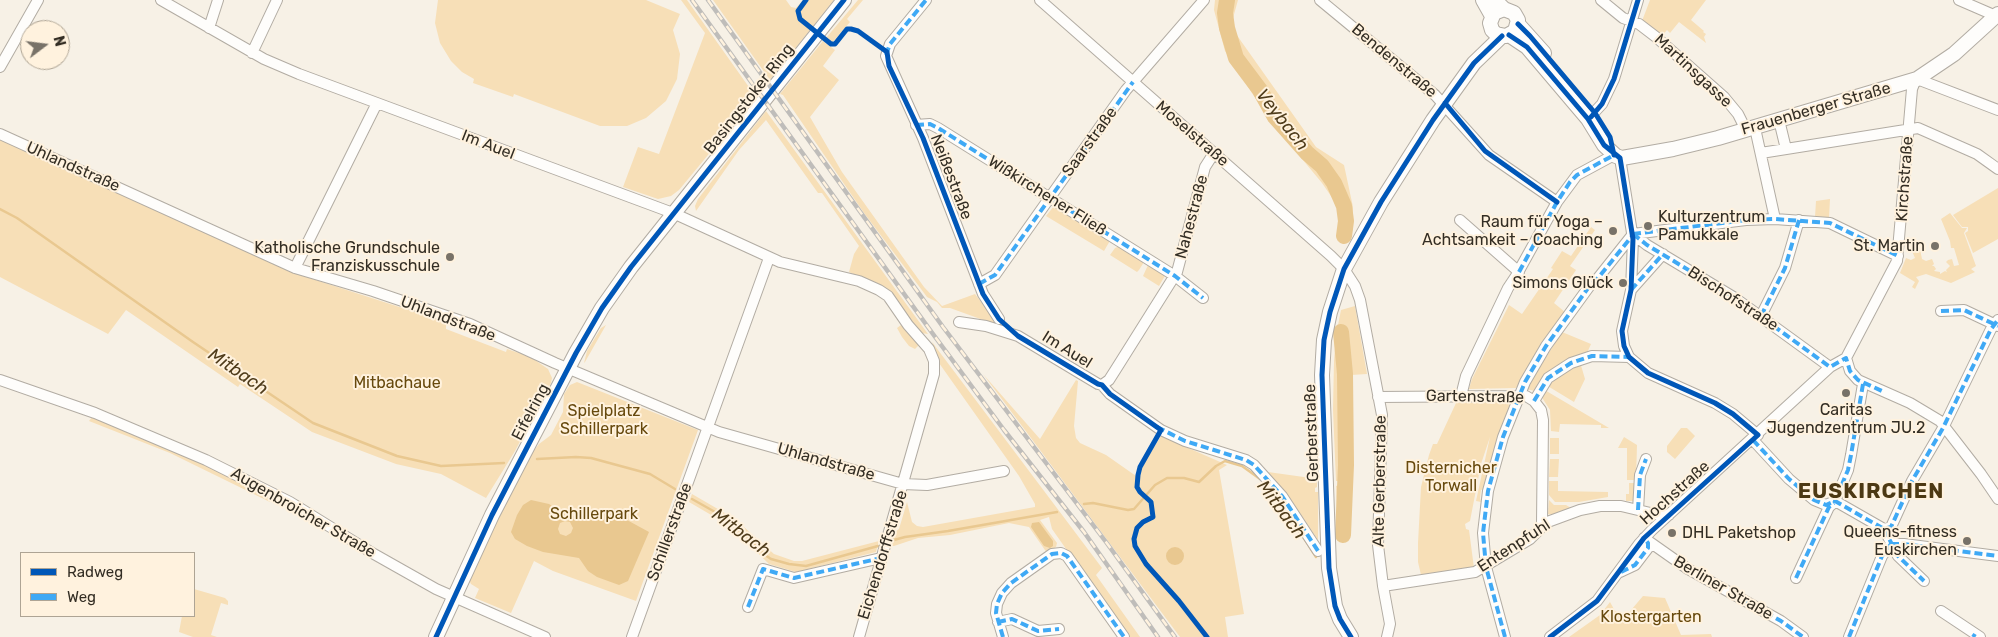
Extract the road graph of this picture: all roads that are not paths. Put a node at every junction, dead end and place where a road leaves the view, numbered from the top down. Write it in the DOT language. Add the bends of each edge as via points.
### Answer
graph roads {
  1 [pos="38,0"];
  2 [pos="218,0"];
  3 [pos="277,0"];
  4 [pos="844,0"];
  5 [pos="926,0"];
  6 [pos="1040,0"];
  7 [pos="1204,0"];
  8 [pos="1320,0"];
  9 [pos="1483,0"];
  10 [pos="1601,0"];
  11 [pos="1638,0"];
  12 [pos="1959,0"];
  13 [pos="167,2"];
  14 [pos="1499,4"];
  15 [pos="1997,15"];
  16 [pos="1630,21"];
  17 [pos="1491,22"];
  18 [pos="1518,24"];
  19 [pos="209,28"];
  20 [pos="1506,36"];
  21 [pos="252,52"];
  22 [pos="1474,63"];
  23 [pos="0,68"];
  24 [pos="1917,79"];
  25 [pos="1133,82"];
  26 [pos="377,103"];
  27 [pos="1444,103"];
  28 [pos="1998,110"];
  29 [pos="1592,116"];
  30 [pos="1779,120"];
  31 [pos="916,124"];
  32 [pos="1751,129"];
  33 [pos="1908,130"];
  34 [pos="0,134"];
  35 [pos="1786,150"];
  36 [pos="1214,153"];
  37 [pos="1761,153"];
  38 [pos="1617,156"];
  39 [pos="1998,169"];
  40 [pos="1049,198"];
  41 [pos="1557,202"];
  42 [pos="674,213"];
  43 [pos="1460,220"];
  44 [pos="1775,220"];
  45 [pos="1800,220"];
  46 [pos="1633,234"];
  47 [pos="1663,254"];
  48 [pos="1898,256"];
  49 [pos="769,258"];
  50 [pos="295,268"];
  51 [pos="1344,269"];
  52 [pos="1519,272"];
  53 [pos="1175,276"];
  54 [pos="979,284"];
  55 [pos="1631,290"];
  56 [pos="1203,298"];
  57 [pos="1941,311"];
  58 [pos="1761,316"];
  59 [pos="999,318"];
  60 [pos="959,322"];
  61 [pos="1997,323"];
  62 [pos="1629,357"];
  63 [pos="1846,358"];
  64 [pos="568,368"];
  65 [pos="1830,368"];
  66 [pos="0,380"];
  67 [pos="1864,384"];
  68 [pos="1102,385"];
  69 [pos="1461,396"];
  70 [pos="1518,396"];
  71 [pos="1378,397"];
  72 [pos="1534,401"];
  73 [pos="1944,426"];
  74 [pos="708,427"];
  75 [pos="1755,437"];
  76 [pos="1646,459"];
  77 [pos="1004,471"];
  78 [pos="903,484"];
  79 [pos="1998,499"];
  80 [pos="1835,501"];
  81 [pos="1641,511"];
  82 [pos="1670,515"];
  83 [pos="1542,524"];
  84 [pos="1884,530"];
  85 [pos="1648,534"];
  86 [pos="1891,544"];
  87 [pos="1318,551"];
  88 [pos="1998,556"];
  89 [pos="881,558"];
  90 [pos="1486,567"];
  91 [pos="1796,578"];
  92 [pos="1924,581"];
  93 [pos="1383,586"];
  94 [pos="453,596"];
  95 [pos="748,607"];
  96 [pos="1941,611"];
  97 [pos="998,622"];
  98 [pos="1059,629"];
  99 [pos="1976,636"];
  100 [pos="436,637"];
  101 [pos="545,637"];
  102 [pos="632,637"];
  103 [pos="859,637"];
  104 [pos="1003,637"];
  105 [pos="1124,637"];
  106 [pos="1351,637"];
  107 [pos="1387,637"];
  108 [pos="1505,637"];
  109 [pos="1550,637"];
  110 [pos="1803,637"];
  111 [pos="1849,637"];
  1 -- 23 [label="street"];
  2 -- 19 [label="street"];
  3 -- 21 [label="street"];
  4 -- 42 [label="street, Basingstoker Ring"];
  5 -- 31 [label="street, Neißestraße" via="890,44 886,56"];
  6 -- 25 [label="street, Moselstraße"];
  7 -- 25 [label="street, Saarstraße"];
  8 -- 27 [label="street, Bendenstraße"];
  9 -- 17 [label="street"];
  10 -- 16 [label="street, Martinsgasse"];
  11 -- 16 [label="street"];
  12 -- 15 [label="street"];
  13 -- 19 [label="street, Im Auel"];
  14 -- 17 [label="street"];
  14 -- 18 [label="street" via="1514,13"];
  15 -- 24 [label="street, Frauenberger Straße" via="1954,54"];
  16 -- 29 [label="street" via="1614,79"];
  16 -- 32 [label="street, Martinsgasse" via="1656,36 1724,97"];
  17 -- 20 [label="street" via="1496,34"];
  17 -- 22 [label="street, Gerberstraße"];
  18 -- 20 [label="street" via="1515,31"];
  18 -- 29 [label="street"];
  19 -- 21 [label="street, Im Auel"];
  20 -- 22 [label="street, Gerberstraße"];
  20 -- 29 [label="street" via="1527,47"];
  21 -- 26 [label="street, Im Auel" via="298,74"];
  22 -- 27 [label="street, Gerberstraße"];
  24 -- 28 [label="street"];
  24 -- 30 [label="street, Frauenberger Straße"];
  24 -- 33 [label="street, Kirchstraße" via="1912,89"];
  25 -- 36 [label="street, Moselstraße"];
  25 -- 40 [label="street, Saarstraße"];
  26 -- 42 [label="street, Im Auel"];
  26 -- 50 [label="street"];
  27 -- 41 [label="street, Bendenstraße" via="1485,152"];
  27 -- 51 [label="street, Gerberstraße" via="1381,202"];
  29 -- 38 [label="street" via="1613,143"];
  30 -- 32 [label="street, Frauenberger Straße"];
  30 -- 35 [label="street"];
  31 -- 40 [label="street, Wißkirchener Fließ" via="930,124 938,128"];
  31 -- 54 [label="street, Neißestraße"];
  32 -- 37 [label="street, Martinsgasse"];
  32 -- 38 [label="street, Frauenberger Straße" via="1673,149"];
  33 -- 35 [label="street"];
  33 -- 39 [label="street" via="1918,128 1958,144"];
  33 -- 48 [label="street, Kirchstraße"];
  34 -- 50 [label="street, Uhlandstraße"];
  35 -- 37 [label="street"];
  36 -- 51 [label="street, Moselstraße"];
  36 -- 53 [label="street, Nahestraße" via="1205,167"];
  37 -- 44 [label="street, Martinsgasse"];
  38 -- 41 [label="street" via="1577,175"];
  38 -- 46 [label="street"];
  40 -- 53 [label="street, Wißkirchener Fließ"];
  40 -- 54 [label="street, Saarstraße" via="995,275"];
  41 -- 52 [label="street"];
  42 -- 49 [label="street, Im Auel"];
  42 -- 64 [label="street, Eifelring" via="615,288"];
  43 -- 52 [label="street"];
  44 -- 45 [label="street"];
  44 -- 46 [label="street" via="1746,220"];
  45 -- 48 [label="street" via="1830,223"];
  45 -- 58 [label="street" via="1786,268"];
  46 -- 47 [label="street, Bischofstraße"];
  46 -- 55 [label="street"];
  46 -- 70 [label="street" via="1546,346"];
  47 -- 55 [label="street"];
  47 -- 58 [label="street, Bischofstraße"];
  48 -- 63 [label="street, Kirchstraße"];
  49 -- 74 [label="street"];
  49 -- 78 [label="street, Im Auel" via="848,277 879,290 888,296 929,349 934,374"];
  50 -- 64 [label="street, Uhlandstraße" via="470,324"];
  51 -- 71 [label="street, Alte Gerberstraße" via="1358,292"];
  51 -- 106 [label="street, Gerberstraße" via="1326,330 1323,396 1331,590 1340,619"];
  52 -- 69 [label="street" via="1468,370"];
  53 -- 56 [label="street, Nahestraße"];
  53 -- 68 [label="street, Im Auel" via="1109,380"];
  54 -- 59 [label="street, Neißestraße"];
  55 -- 62 [label="street" via="1622,331"];
  57 -- 61 [label="street" via="1964,310"];
  58 -- 65 [label="street, Bischofstraße"];
  60 -- 68 [label="street, Im Auel" via="1018,336"];
  61 -- 73 [label="street"];
  62 -- 72 [label="street" via="1592,356 1571,363 1548,378"];
  62 -- 75 [label="street" via="1648,373 1733,414"];
  63 -- 65 [label="street, Hochstraße"];
  63 -- 67 [label="street" via="1850,371"];
  64 -- 74 [label="street, Uhlandstraße"];
  64 -- 94 [label="street, Eifelring"];
  65 -- 75 [label="street, Hochstraße"];
  66 -- 94 [label="street, Augenbroicher Straße" via="95,413 206,460 277,495 383,559"];
  67 -- 73 [label="street" via="1910,403"];
  67 -- 80 [label="street" via="1852,455"];
  68 -- 87 [label="street" via="1162,430 1185,442 1254,465 1282,496"];
  69 -- 70 [label="street, Gartenstraße"];
  69 -- 71 [label="street, Gartenstraße"];
  70 -- 72 [label="street, Gartenstraße"];
  70 -- 90 [label="street" via="1488,491 1483,524"];
  71 -- 93 [label="street, Alte Gerberstraße" via="1382,427 1378,545"];
  72 -- 83 [label="street, Gartenstraße" via="1543,420"];
  73 -- 79 [label="street"];
  73 -- 84 [label="street" via="1912,481 1891,527"];
  74 -- 78 [label="street, Uhlandstraße"];
  74 -- 102 [label="street, Schillerstraße"];
  75 -- 80 [label="street" via="1789,480 1814,500 1826,506"];
  75 -- 82 [label="street, Hochstraße"];
  76 -- 81 [label="street" via="1640,475"];
  77 -- 78 [label="street, Eichendorffstraße" via="927,485"];
  78 -- 89 [label="street, Eichendorffstraße"];
  80 -- 84 [label="street"];
  80 -- 91 [label="street" via="1829,507"];
  81 -- 82 [label="street, Entenpfuhl"];
  81 -- 83 [label="street, Entenpfuhl" via="1621,506 1600,506"];
  81 -- 85 [label="street" via="1654,524"];
  82 -- 85 [label="street, Hochstraße"];
  83 -- 90 [label="street, Entenpfuhl" via="1530,539"];
  84 -- 86 [label="street"];
  85 -- 109 [label="street, Hochstraße" via="1648,548 1635,565 1619,573 1596,601"];
  85 -- 110 [label="street, Berliner Straße" via="1688,569"];
  86 -- 88 [label="street"];
  86 -- 92 [label="street" via="1898,556"];
  86 -- 111 [label="street" via="1882,556"];
  89 -- 95 [label="street" via="794,578 763,569"];
  89 -- 103 [label="street, Eichendorffstraße"];
  90 -- 93 [label="street, Entenpfuhl" via="1468,574"];
  90 -- 108 [label="street"];
  93 -- 107 [label="street, Alte Gerberstraße" via="1390,624"];
  94 -- 100 [label="street, Eifelring"];
  94 -- 101 [label="street, Augenbroicher Straße"];
  96 -- 99 [label="street"];
  97 -- 98 [label="street" via="1012,619 1038,631"];
  97 -- 104 [label="street"];
  97 -- 105 [label="street" via="997,604 1005,589 1052,554 1061,553 1067,556"];
}
